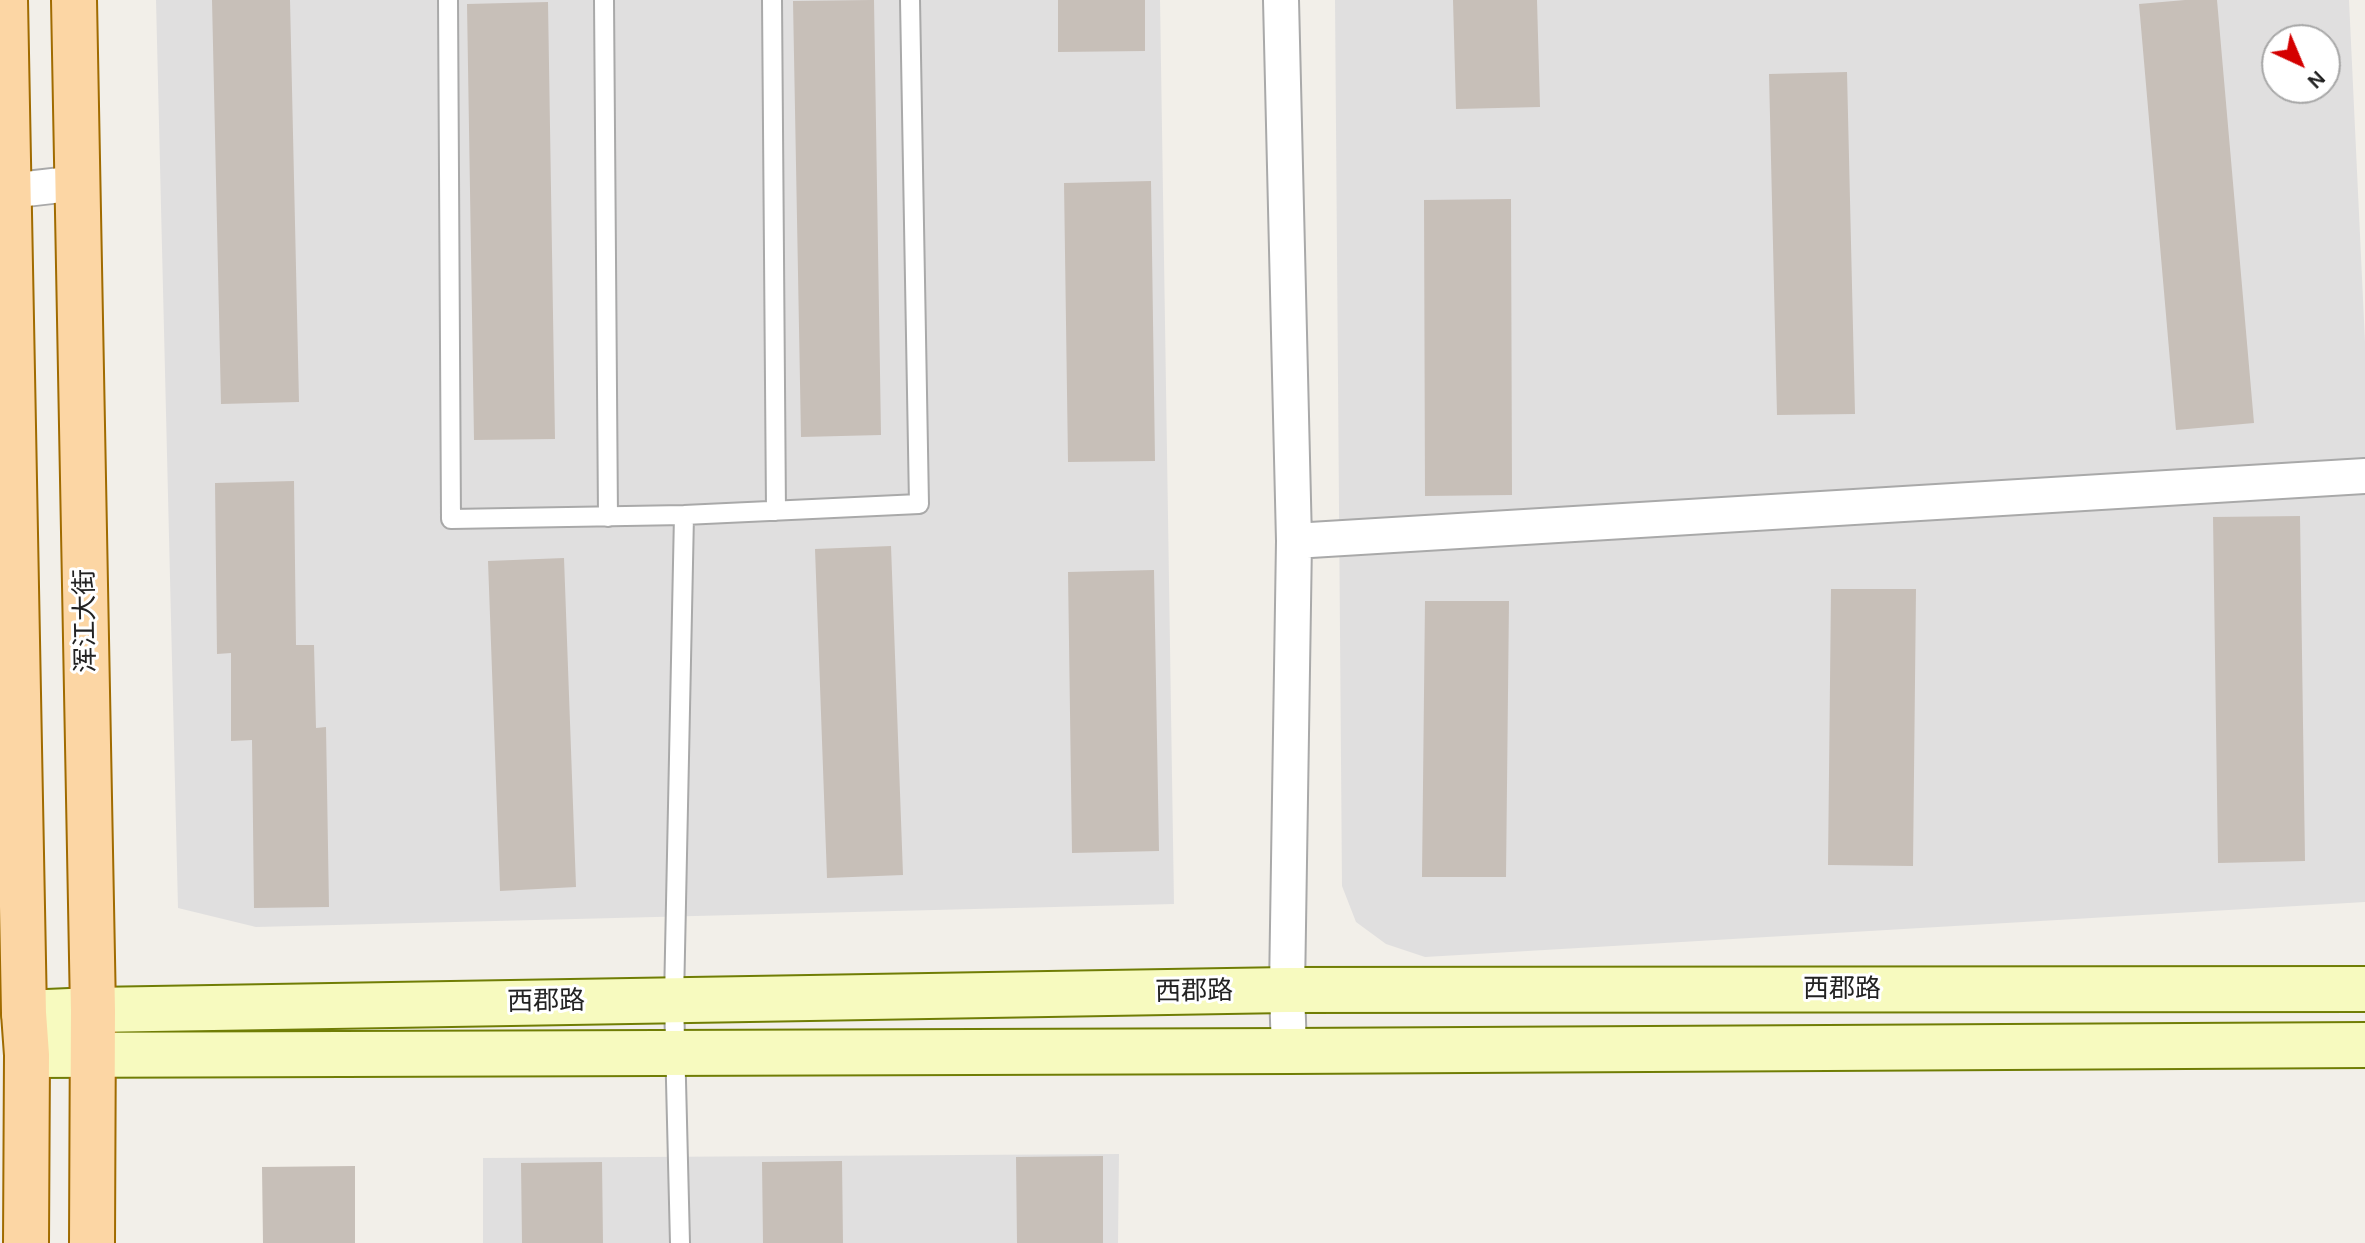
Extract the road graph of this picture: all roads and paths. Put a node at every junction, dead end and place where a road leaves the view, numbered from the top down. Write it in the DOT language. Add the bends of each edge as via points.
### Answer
graph roads {
  1 [pos="5,0"];
  2 [pos="74,0"];
  3 [pos="448,0"];
  4 [pos="604,0"];
  5 [pos="772,0"];
  6 [pos="910,0"];
  7 [pos="1281,0"];
  8 [pos="78,183"];
  9 [pos="4,192"];
  10 [pos="2365,476"];
  11 [pos="776,511"];
  12 [pos="684,515"];
  13 [pos="608,517"];
  14 [pos="1294,541"];
  15 [pos="2365,989"];
  16 [pos="1287,990"];
  17 [pos="674,1000"];
  18 [pos="93,1010"];
  19 [pos="26,1034"];
  20 [pos="2365,1045"];
  21 [pos="1289,1051"];
  22 [pos="675,1052"];
  23 [pos="94,1053"];
  24 [pos="13,1188"];
  25 [pos="26,1243"];
  26 [pos="92,1243"];
  27 [pos="680,1243"];
  1 -- 9 [label="main road"];
  2 -- 8 [label="main road, 浑江大街"];
  3 -- 13 [label="lane" via="451,519"];
  4 -- 13 [label="lane"];
  5 -- 11 [label="lane"];
  6 -- 11 [label="lane" via="919,504"];
  7 -- 14 [label="street"];
  8 -- 9 [label="street"];
  8 -- 18 [label="main road, 浑江大街"];
  9 -- 19 [label="main road"];
  10 -- 14 [label="street"];
  11 -- 12 [label="lane"];
  12 -- 13 [label="lane"];
  12 -- 17 [label="lane"];
  14 -- 16 [label="street"];
  15 -- 16 [label="street, 西郡路"];
  16 -- 17 [label="street, 西郡路"];
  16 -- 21 [label="street"];
  17 -- 18 [label="street, 西郡路"];
  17 -- 22 [label="lane"];
  18 -- 19 [label="street, 西郡路"];
  18 -- 23 [label="main road, 浑江大街"];
  19 -- 23 [label="street, 西郡路"];
  19 -- 24 [label="main road"];
  20 -- 21 [label="street, 西郡路"];
  21 -- 22 [label="street, 西郡路"];
  22 -- 23 [label="street, 西郡路"];
  22 -- 27 [label="lane"];
  23 -- 26 [label="main road, 浑江大街"];
  24 -- 25 [label="main road"];
}
